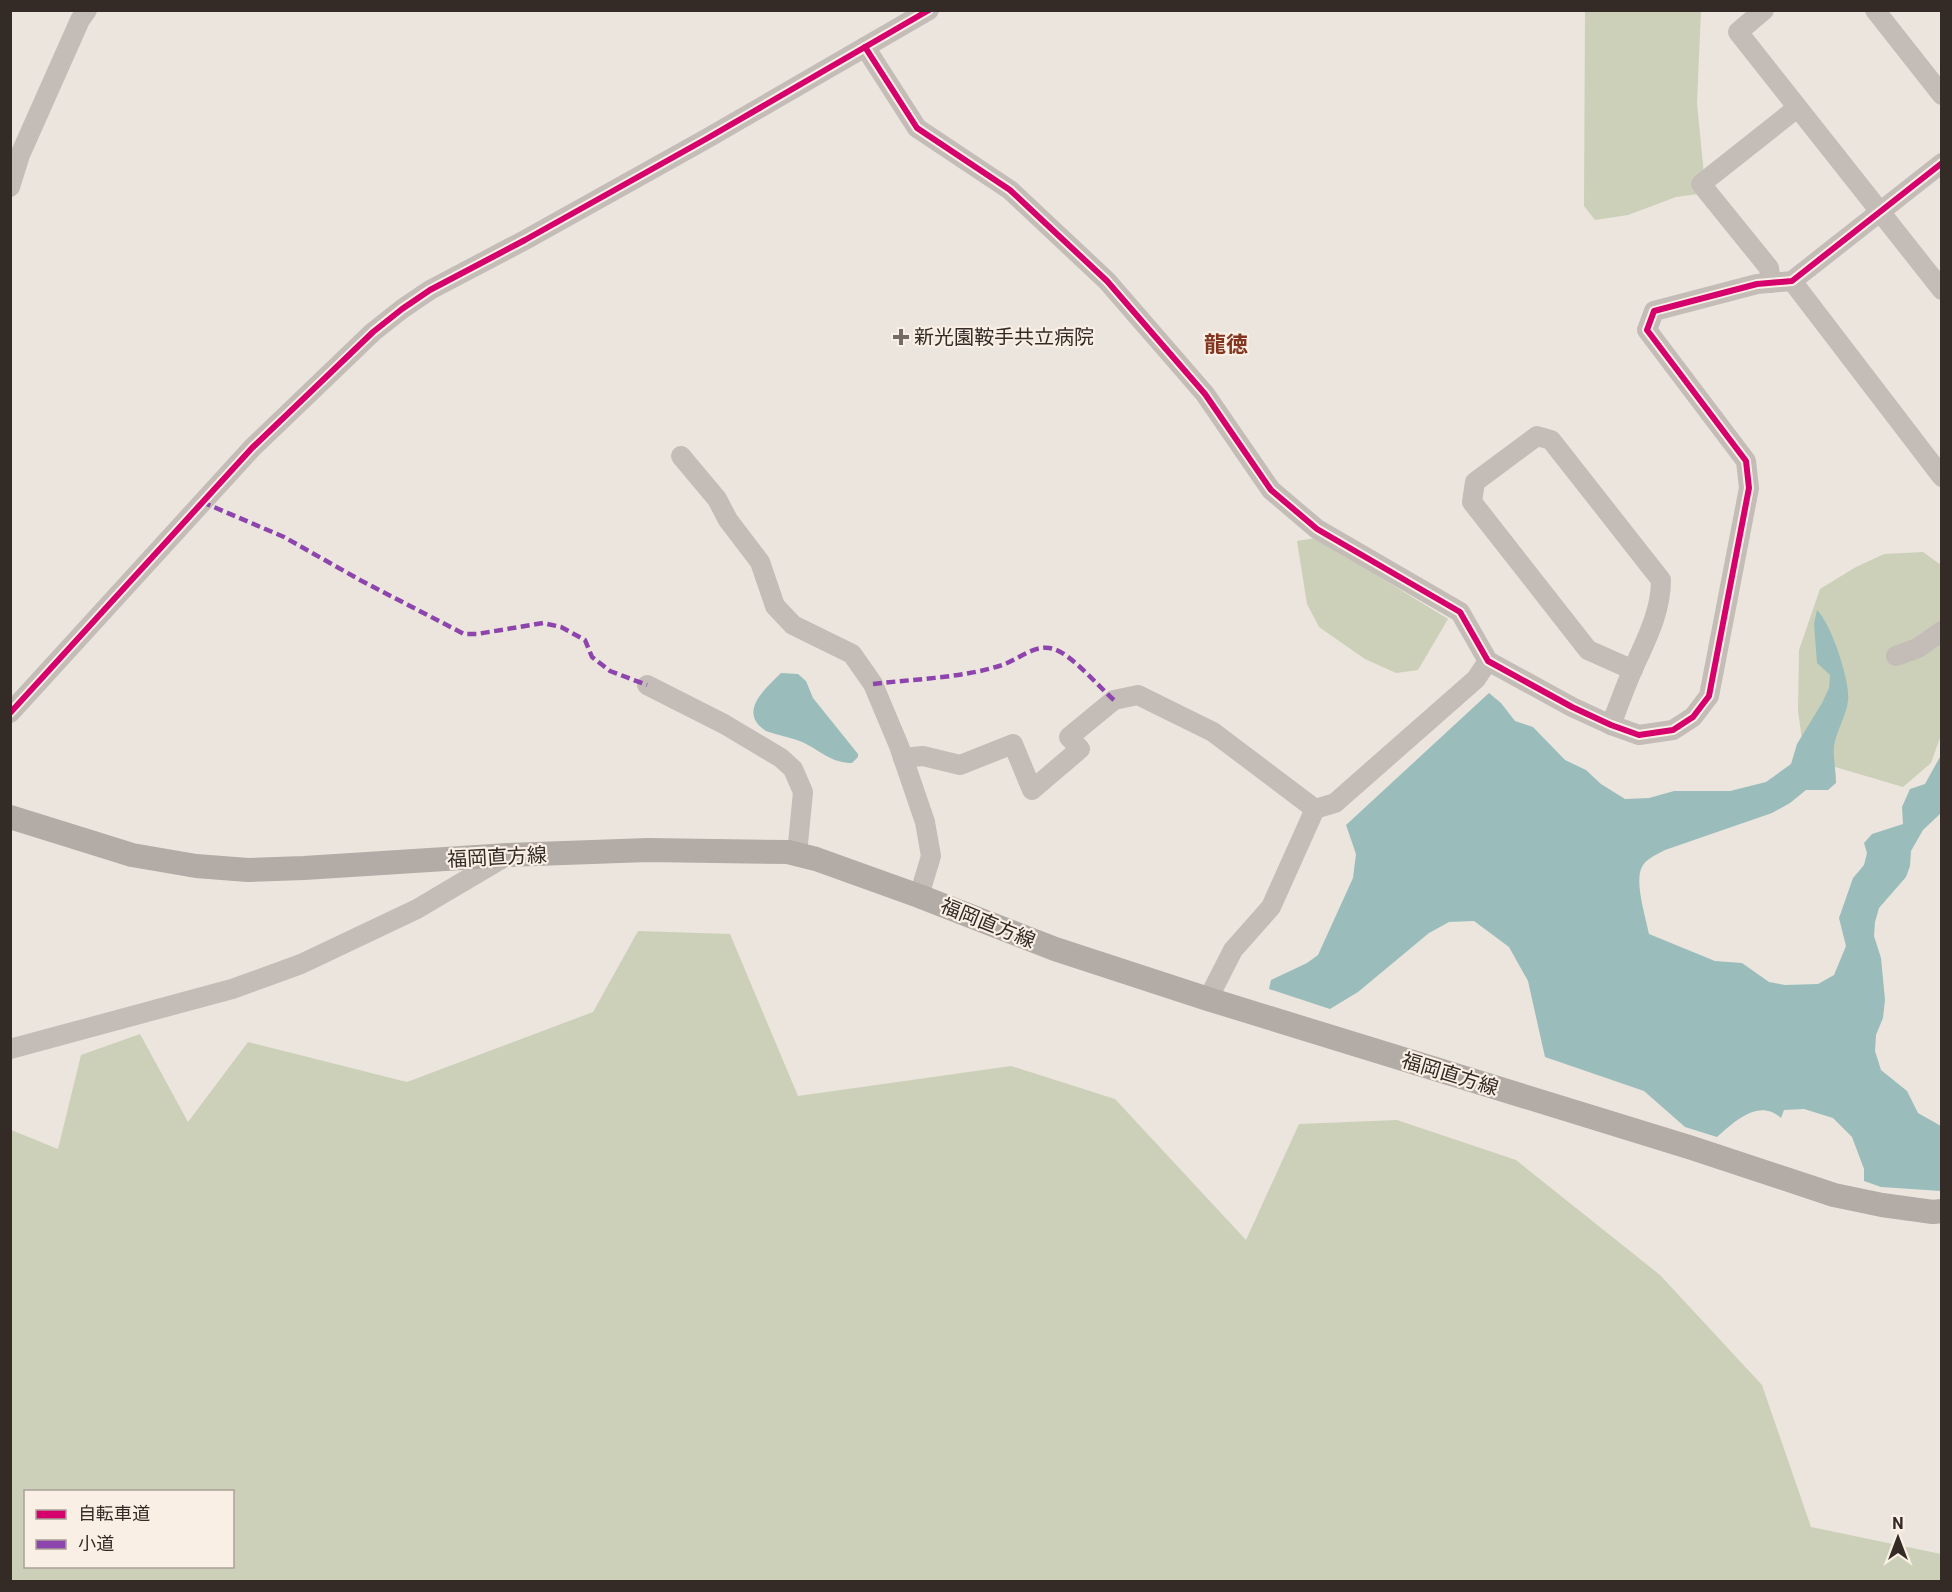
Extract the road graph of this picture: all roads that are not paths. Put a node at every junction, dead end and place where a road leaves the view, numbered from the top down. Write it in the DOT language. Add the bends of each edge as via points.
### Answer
graph roads {
  1 [pos="87,10"];
  2 [pos="929,10"];
  3 [pos="1764,10"];
  4 [pos="1875,10"];
  5 [pos="865,46"];
  6 [pos="1941,94"];
  7 [pos="1797,108"];
  8 [pos="1941,163"];
  9 [pos="10,187"];
  10 [pos="1878,212"];
  11 [pos="1792,281"];
  12 [pos="1771,283"];
  13 [pos="1941,290"];
  14 [pos="681,456"];
  15 [pos="1939,468"];
  16 [pos="1941,631"];
  17 [pos="1896,656"];
  18 [pos="1488,661"];
  19 [pos="1633,670"];
  20 [pos="647,685"];
  21 [pos="10,713"];
  22 [pos="1611,725"];
  23 [pos="903,758"];
  24 [pos="1315,809"];
  25 [pos="10,817"];
  26 [pos="797,854"];
  27 [pos="508,855"];
  28 [pos="919,896"];
  29 [pos="1208,999"];
  30 [pos="10,1049"];
  31 [pos="1941,1211"];
  1 -- 9 [label="street" via="20,155"];
  2 -- 5 [label="street"];
  3 -- 7 [label="street" via="1738,32"];
  4 -- 6 [label="street"];
  5 -- 18 [label="street" via="917,128 1010,190 1107,281 1205,394 1271,490 1317,529 1460,612"];
  5 -- 21 [label="street" via="645,173 430,290 380,326 252,448"];
  7 -- 10 [label="street"];
  7 -- 12 [label="street" via="1701,184 1769,268"];
  8 -- 10 [label="street"];
  10 -- 11 [label="street"];
  10 -- 13 [label="street"];
  11 -- 12 [label="street"];
  11 -- 15 [label="street"];
  12 -- 22 [label="street" via="1654,312 1647,330 1746,461 1749,489 1709,696 1693,717 1673,730 1639,735"];
  14 -- 23 [label="street" via="717,499 760,562 775,606 793,625 852,654 873,684"];
  16 -- 17 [label="street" via="1918,648"];
  18 -- 22 [label="street"];
  18 -- 24 [label="street" via="1476,679 1335,803"];
  19 -- 19 [label="street" via="1649,637 1661,580 1551,440 1537,436 1475,482 1472,502 1588,650"];
  19 -- 22 [label="street"];
  20 -- 26 [label="street" via="724,724 793,769 803,792"];
  23 -- 24 [label="street" via="923,756 960,765 1013,744 1032,790 1080,749 1069,737 1114,700 1138,695 1213,732"];
  23 -- 28 [label="street" via="925,822 931,856"];
  24 -- 29 [label="street" via="1271,907 1233,950"];
  25 -- 27 [label="main road, 福岡直方線" via="132,855 248,870"];
  26 -- 27 [label="main road, 福岡直方線" via="648,850"];
  26 -- 28 [label="main road, 福岡直方線"];
  27 -- 30 [label="street" via="417,909 301,964 232,989"];
  28 -- 29 [label="main road, 福岡直方線" via="1055,949"];
  29 -- 31 [label="main road, 福岡直方線" via="1834,1195"];
}
